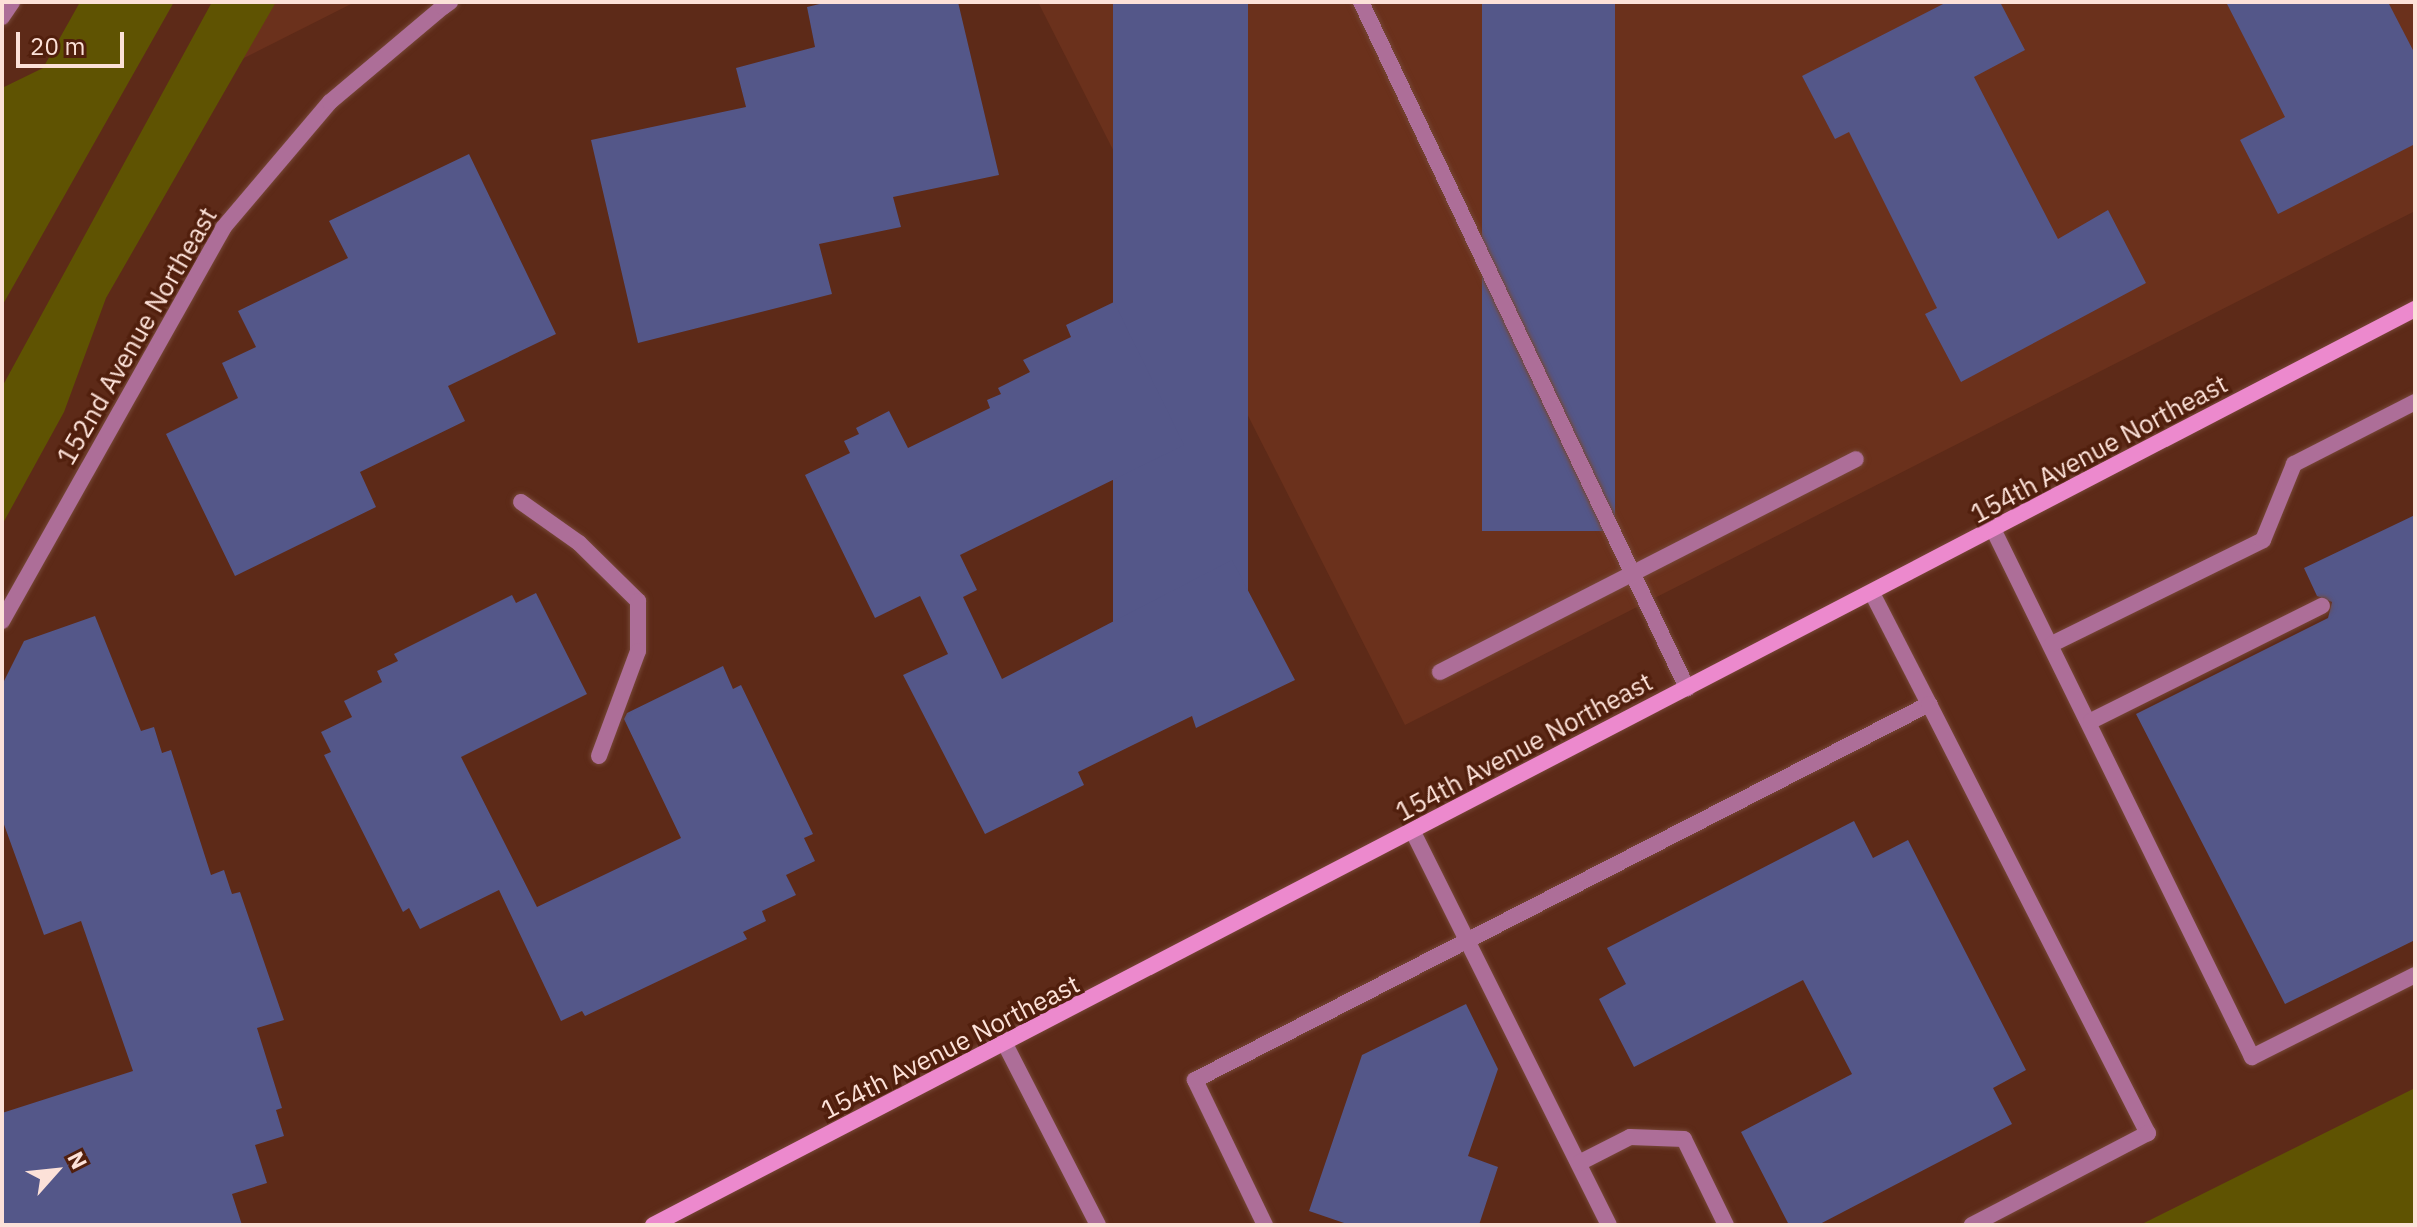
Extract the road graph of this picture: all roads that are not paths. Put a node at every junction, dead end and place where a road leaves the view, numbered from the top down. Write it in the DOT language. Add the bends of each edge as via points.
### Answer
graph roads {
  1 [pos="12,2"];
  2 [pos="1361,2"];
  3 [pos="446,5"];
  4 [pos="2,17"];
  5 [pos="2415,309"];
  6 [pos="2415,402"];
  7 [pos="1856,459"];
  8 [pos="521,502"];
  9 [pos="1994,531"];
  10 [pos="1630,573"];
  11 [pos="1873,595"];
  12 [pos="2322,606"];
  13 [pos="2,621"];
  14 [pos="2052,644"];
  15 [pos="1440,672"];
  16 [pos="1687,688"];
  17 [pos="1929,704"];
  18 [pos="2091,721"];
  19 [pos="599,756"];
  20 [pos="1413,832"];
  21 [pos="1466,938"];
  22 [pos="2415,975"];
  23 [pos="1006,1046"];
  24 [pos="1579,1163"];
  25 [pos="653,1225"];
  26 [pos="1098,1225"];
  27 [pos="1265,1225"];
  28 [pos="1609,1225"];
  29 [pos="1726,1225"];
  30 [pos="1972,1225"];
  1 -- 4 [label="street"];
  2 -- 10 [label="street"];
  3 -- 13 [label="street, 152nd Avenue Northeast" via="330,102 223,228"];
  5 -- 9 [label="main road, 154th Avenue Northeast"];
  6 -- 14 [label="street" via="2294,464 2263,540"];
  7 -- 10 [label="street"];
  8 -- 19 [label="street" via="579,543 638,601 638,651"];
  9 -- 11 [label="main road, 154th Avenue Northeast"];
  9 -- 14 [label="street"];
  10 -- 15 [label="street"];
  10 -- 16 [label="street"];
  11 -- 16 [label="main road, 154th Avenue Northeast"];
  11 -- 17 [label="street"];
  12 -- 18 [label="street"];
  14 -- 18 [label="street"];
  16 -- 20 [label="main road, 154th Avenue Northeast"];
  17 -- 21 [label="street"];
  17 -- 30 [label="street" via="2148,1133"];
  18 -- 22 [label="street" via="2252,1057"];
  20 -- 21 [label="street"];
  20 -- 23 [label="main road, 154th Avenue Northeast"];
  21 -- 24 [label="street"];
  21 -- 27 [label="street" via="1195,1080"];
  23 -- 25 [label="main road, 154th Avenue Northeast"];
  23 -- 26 [label="street"];
  24 -- 28 [label="street"];
  24 -- 29 [label="street" via="1630,1137 1684,1139"];
}
